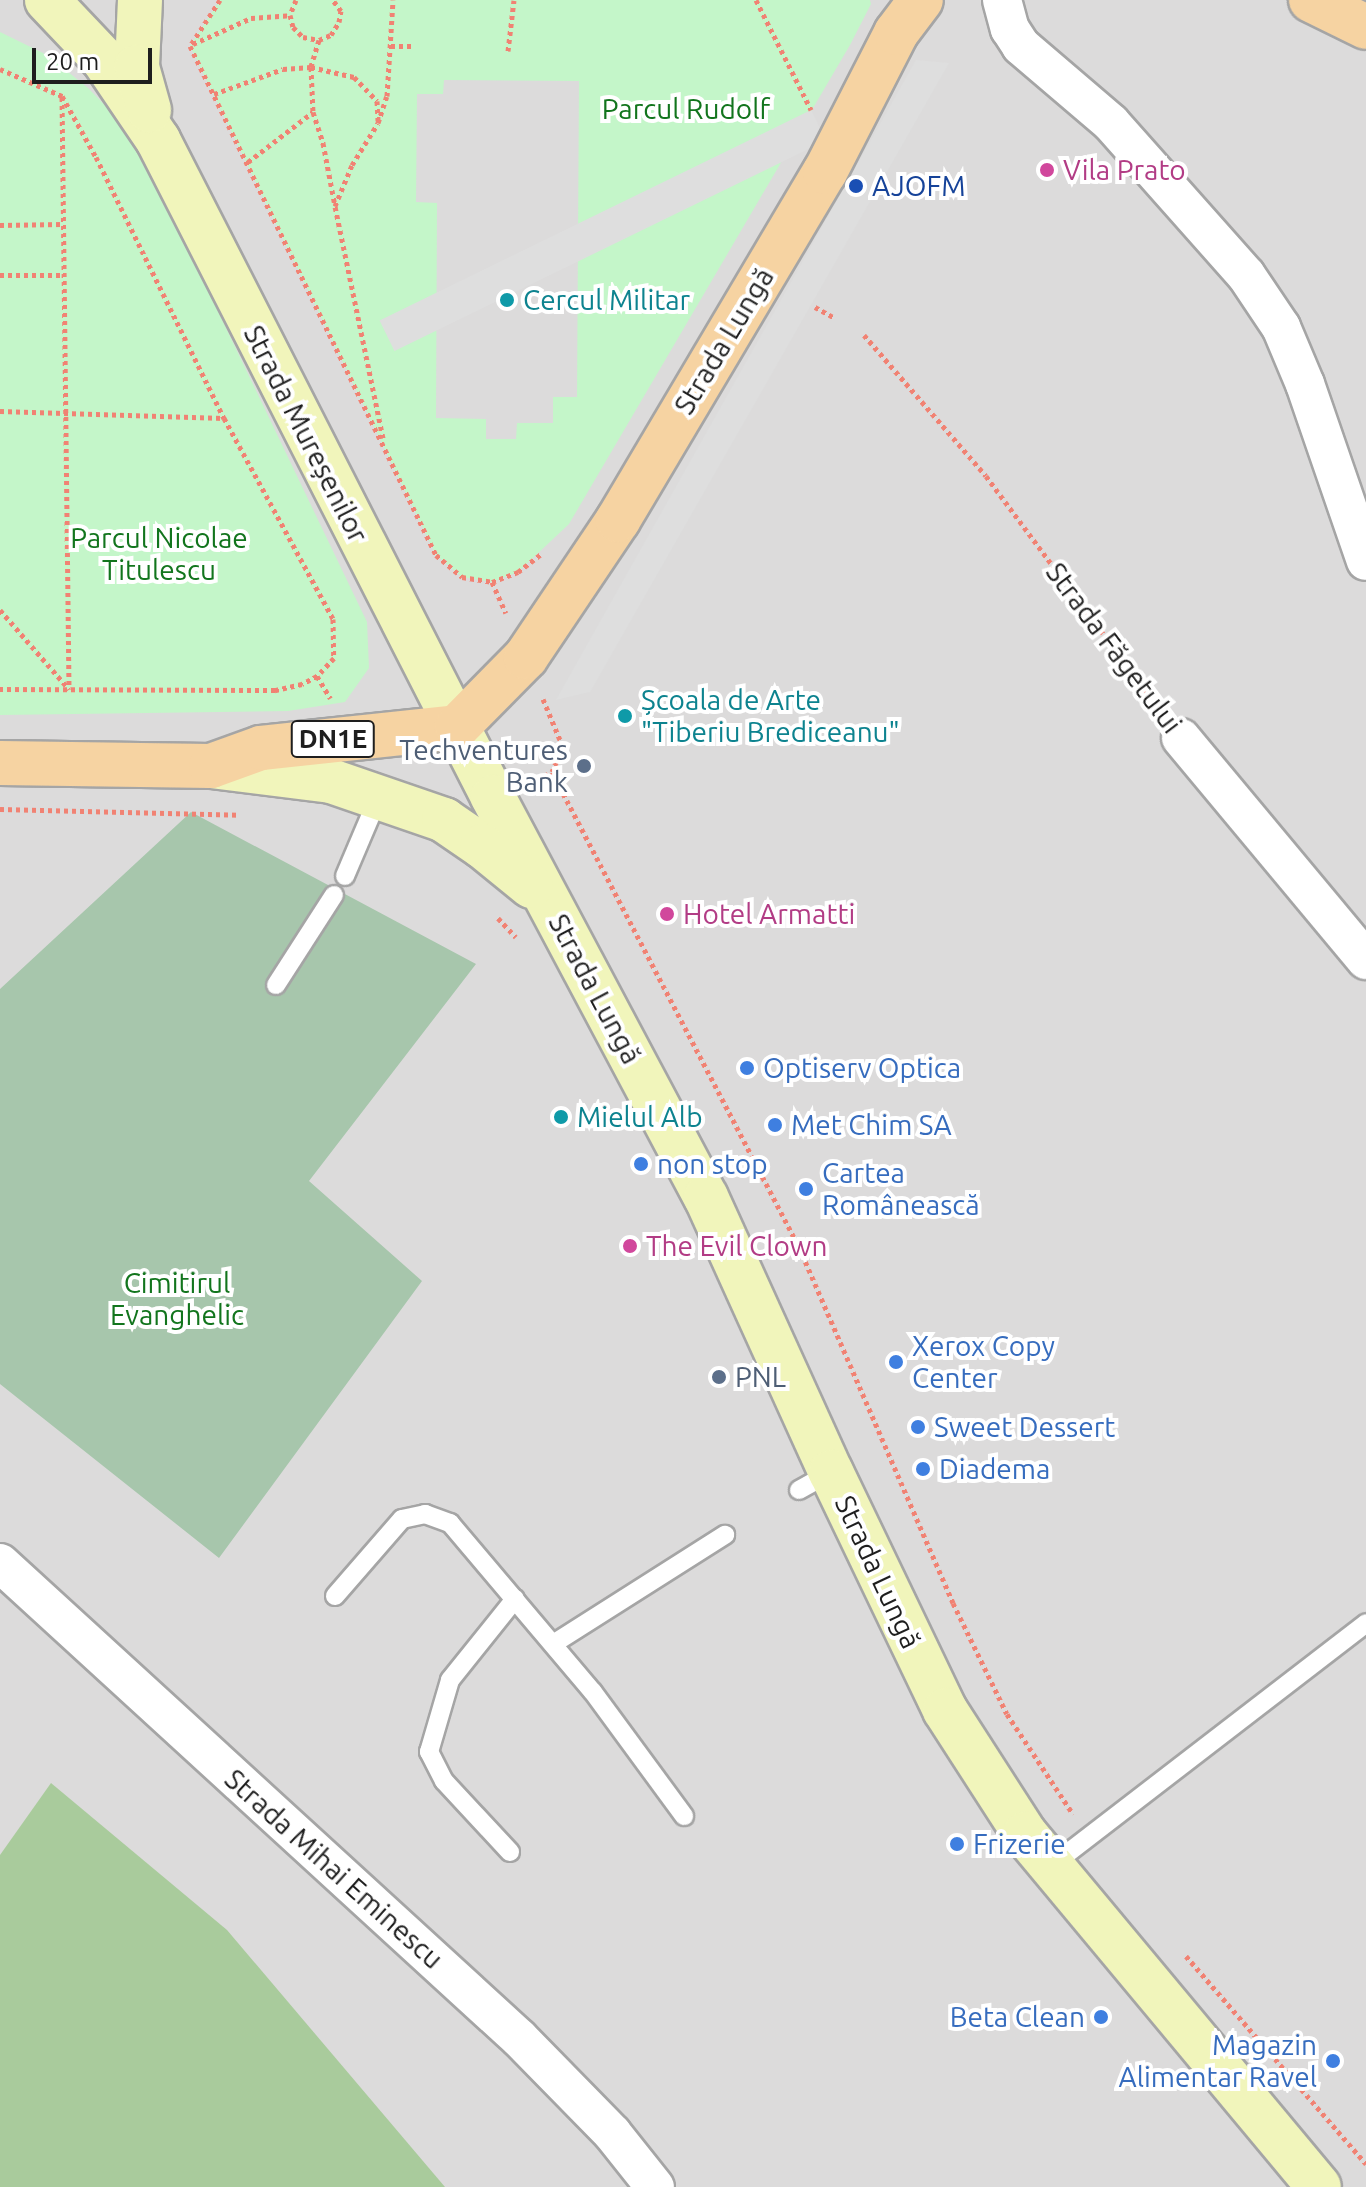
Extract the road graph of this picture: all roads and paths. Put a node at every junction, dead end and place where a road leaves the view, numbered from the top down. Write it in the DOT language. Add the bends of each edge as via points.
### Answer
graph roads {
  1 [pos="47,0"];
  2 [pos="140,0"];
  3 [pos="220,0"];
  4 [pos="296,0"];
  5 [pos="333,0"];
  6 [pos="393,0"];
  7 [pos="514,0"];
  8 [pos="756,0"];
  9 [pos="1002,0"];
  10 [pos="1311,0"];
  11 [pos="904,11"];
  12 [pos="290,15"];
  13 [pos="1366,27"];
  14 [pos="319,40"];
  15 [pos="190,46"];
  16 [pos="391,46"];
  17 [pos="411,46"];
  18 [pos="508,51"];
  19 [pos="311,67"];
  20 [pos="0,69"];
  21 [pos="214,94"];
  22 [pos="62,96"];
  23 [pos="811,110"];
  24 [pos="313,112"];
  25 [pos="378,123"];
  26 [pos="158,140"];
  27 [pos="248,162"];
  28 [pos="335,206"];
  29 [pos="63,224"];
  30 [pos="0,225"];
  31 [pos="0,275"];
  32 [pos="63,275"];
  33 [pos="815,307"];
  34 [pos="833,317"];
  35 [pos="864,335"];
  36 [pos="0,411"];
  37 [pos="65,413"];
  38 [pos="224,418"];
  39 [pos="385,447"];
  40 [pos="552,543"];
  41 [pos="1366,561"];
  42 [pos="492,582"];
  43 [pos="0,610"];
  44 [pos="526,657"];
  45 [pos="0,689"];
  46 [pos="69,689"];
  47 [pos="457,727"];
  48 [pos="1181,738"];
  49 [pos="0,763"];
  50 [pos="211,766"];
  51 [pos="379,796"];
  52 [pos="0,809"];
  53 [pos="255,816"];
  54 [pos="345,876"];
  55 [pos="334,895"];
  56 [pos="546,899"];
  57 [pos="1366,960"];
  58 [pos="276,985"];
  59 [pos="725,1535"];
  60 [pos="0,1563"];
  61 [pos="335,1596"];
  62 [pos="515,1599"];
  63 [pos="1366,1623"];
  64 [pos="553,1644"];
  65 [pos="684,1816"];
  66 [pos="1088,1837"];
  67 [pos="510,1852"];
  68 [pos="1051,1866"];
  69 [pos="1180,1948"];
  70 [pos="1366,2164"];
  71 [pos="655,2187"];
  72 [pos="1319,2187"];
  1 -- 26 [label="main road, Strada Mureșenilor" via="103,59"];
  2 -- 26 [label="main road, Strada Mureșenilor" via="137,67"];
  3 -- 15 [label="path"];
  4 -- 12 [label="path"];
  5 -- 14 [label="path" via="341,11 339,22 331,35"];
  6 -- 16 [label="path"];
  7 -- 18 [label="path"];
  8 -- 23 [label="path"];
  9 -- 41 [label="street" via="1021,46 1111,123 1246,275 1281,327"];
  10 -- 13 [label="main road"];
  11 -- 44 [label="main road, Strada Lungă" via="809,199 618,520"];
  12 -- 14 [label="path" via="303,37"];
  12 -- 15 [label="path" via="251,18"];
  14 -- 19 [label="path"];
  15 -- 21 [label="path"];
  16 -- 17 [label="path"];
  16 -- 25 [label="path" via="387,96"];
  19 -- 21 [label="path" via="283,69"];
  19 -- 24 [label="path"];
  19 -- 25 [label="path" via="354,77 377,101"];
  20 -- 22 [label="path"];
  21 -- 27 [label="path"];
  22 -- 29 [label="path"];
  22 -- 38 [label="path"];
  24 -- 27 [label="path"];
  24 -- 28 [label="path"];
  25 -- 28 [label="path"];
  26 -- 47 [label="main road, Strada Mureșenilor"];
  27 -- 39 [label="path"];
  28 -- 39 [label="path"];
  29 -- 30 [label="path"];
  29 -- 32 [label="path"];
  31 -- 32 [label="path"];
  32 -- 37 [label="path"];
  33 -- 34 [label="path"];
  35 -- 48 [label="path, Strada Făgetului" via="986,476"];
  36 -- 37 [label="path"];
  37 -- 38 [label="path"];
  37 -- 46 [label="path"];
  38 -- 46 [label="path" via="333,619 334,658 317,676 275,690"];
  39 -- 42 [label="path" via="436,555 462,577"];
  40 -- 42 [label="path" via="518,572"];
  42 -- 44 [label="path"];
  43 -- 46 [label="path"];
  44 -- 47 [label="main road, Strada Lungă"];
  44 -- 66 [label="path" via="563,747 552,772 799,1247 953,1603 1007,1714"];
  45 -- 46 [label="path"];
  47 -- 50 [label="main road, DN1E" via="261,748"];
  47 -- 56 [label="main road, Strada Lungă"];
  48 -- 57 [label="street, Strada Făgetului"];
  49 -- 50 [label="main road, DN1E"];
  50 -- 51 [label="main road" via="319,779"];
  51 -- 54 [label="lane"];
  51 -- 56 [label="main road" via="444,820"];
  52 -- 53 [label="path"];
  55 -- 58 [label="lane"];
  56 -- 68 [label="main road, Strada Lungă" via="706,1197 815,1481 945,1710 1001,1800"];
  59 -- 64 [label="lane"];
  60 -- 71 [label="street, Strada Mihai Eminescu" via="519,2038 612,2133"];
  61 -- 62 [label="lane" via="402,1519 425,1514 450,1523"];
  62 -- 64 [label="lane"];
  62 -- 67 [label="lane" via="450,1680 429,1752 444,1781"];
  63 -- 66 [label="lane"];
  64 -- 65 [label="lane"];
  66 -- 68 [label="lane"];
  68 -- 72 [label="main road, Strada Lungă"];
  69 -- 70 [label="path"];
}
